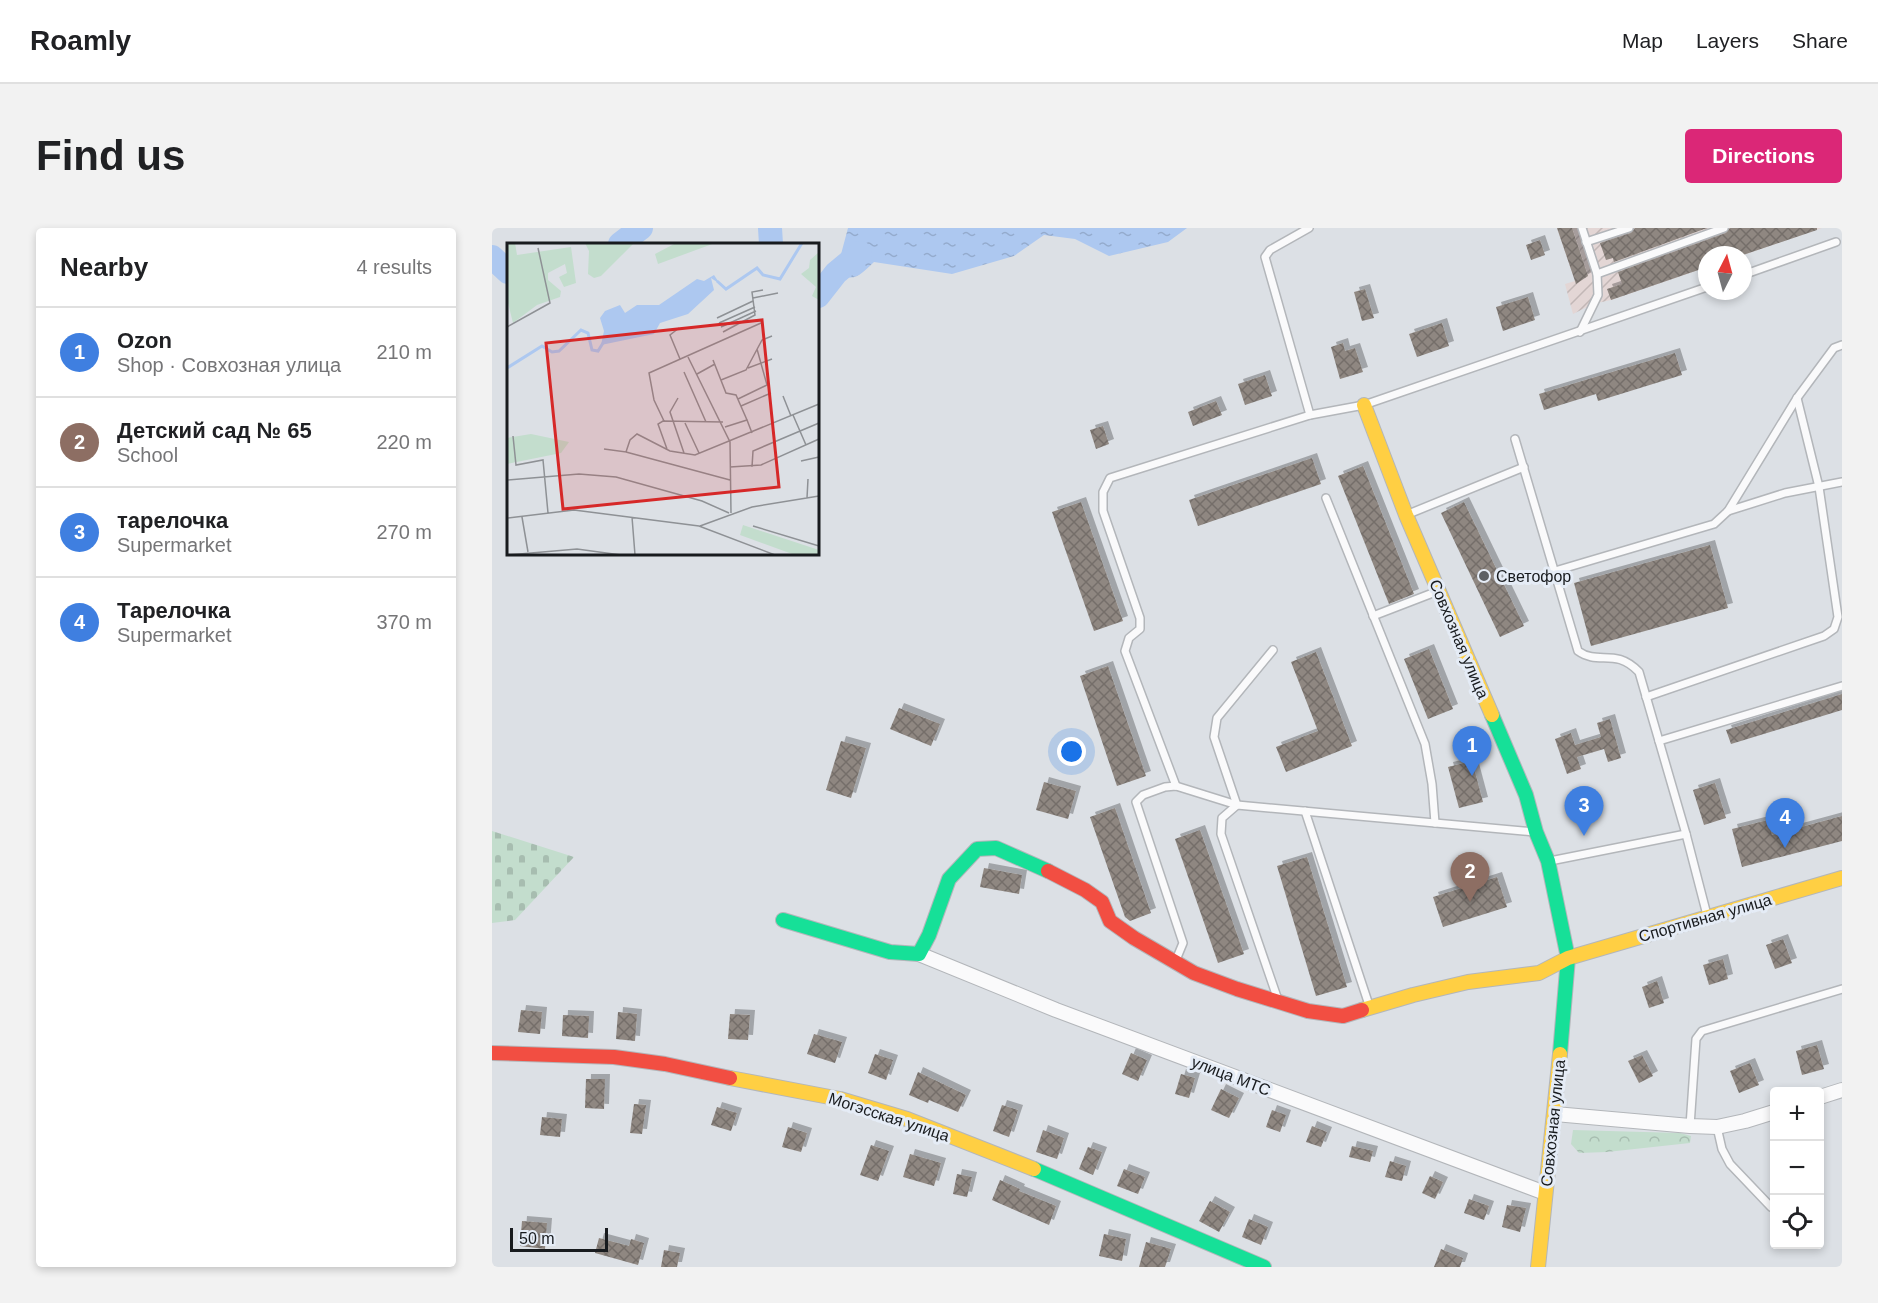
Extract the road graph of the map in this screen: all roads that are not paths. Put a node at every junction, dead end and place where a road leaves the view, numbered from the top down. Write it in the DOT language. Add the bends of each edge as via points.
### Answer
graph roads {
  1 [pos="1309,228"];
  2 [pos="1582,228"];
  3 [pos="1629,228"];
  4 [pos="1724,228"];
  5 [pos="1587,242"];
  6 [pos="1836,242"];
  7 [pos="1752,272"];
  8 [pos="1597,273"];
  9 [pos="1698,290"];
  10 [pos="1580,332"];
  11 [pos="1842,345"];
  12 [pos="1797,398"];
  13 [pos="1364,405"];
  14 [pos="1310,415"];
  15 [pos="1515,439"];
  16 [pos="1524,467"];
  17 [pos="1842,482"];
  18 [pos="1819,486"];
  19 [pos="1326,498"];
  20 [pos="1728,511"];
  21 [pos="1406,515"];
  22 [pos="1555,572"];
  23 [pos="1438,591"];
  24 [pos="1373,616"];
  25 [pos="1273,650"];
  26 [pos="1842,686"];
  27 [pos="1646,697"];
  28 [pos="1659,741"];
  29 [pos="1176,786"];
  30 [pos="1237,805"];
  31 [pos="1305,811"];
  32 [pos="1435,823"];
  33 [pos="1536,832"];
  34 [pos="1686,834"];
  35 [pos="1548,861"];
  36 [pos="1842,878"];
  37 [pos="1707,917"];
  38 [pos="783,920"];
  39 [pos="919,954"];
  40 [pos="1568,958"];
  41 [pos="1175,963"];
  42 [pos="1842,988"];
  43 [pos="1278,1002"];
  44 [pos="1370,1010"];
  45 [pos="492,1053"];
  46 [pos="1842,1090"];
  47 [pos="1824,1096"];
  48 [pos="1770,1113"];
  49 [pos="1555,1114"];
  50 [pos="1690,1126"];
  51 [pos="1717,1126"];
  52 [pos="1545,1193"];
  53 [pos="1770,1206"];
  54 [pos="1264,1267"];
  55 [pos="1538,1267"];
  1 -- 14 [label="lane" via="1270,250 1265,257"];
  2 -- 5 [label="lane"];
  3 -- 5 [label="lane"];
  4 -- 8 [label="lane"];
  5 -- 8 [label="lane"];
  6 -- 7 [label="lane"];
  8 -- 10 [label="lane" via="1598,295"];
  9 -- 10 [label="lane"];
  10 -- 13 [label="lane"];
  11 -- 12 [label="lane" via="1834,348"];
  12 -- 18 [label="lane"];
  12 -- 20 [label="lane"];
  13 -- 14 [label="lane"];
  13 -- 21 [label="street, Совхозная улица"];
  14 -- 29 [label="lane" via="1110,478 1102,492 1103,511 1140,618 1140,629 1129,638 1125,651"];
  15 -- 16 [label="lane"];
  16 -- 21 [label="lane"];
  16 -- 22 [label="lane"];
  17 -- 18 [label="lane"];
  18 -- 20 [label="lane"];
  18 -- 27 [label="lane" via="1838,617 1834,629 1824,636"];
  19 -- 24 [label="lane"];
  20 -- 22 [label="lane" via="1714,524"];
  21 -- 23 [label="street, Совхозная улица"];
  22 -- 27 [label="lane" via="1578,651 1587,658 1611,657 1629,662 1639,672"];
  23 -- 24 [label="lane"];
  23 -- 33 [label="street, Совхозная улица" via="1526,795"];
  24 -- 32 [label="lane" via="1425,744"];
  25 -- 30 [label="lane" via="1217,718 1214,737"];
  26 -- 28 [label="lane"];
  27 -- 28 [label="lane"];
  28 -- 34 [label="lane"];
  29 -- 30 [label="lane"];
  29 -- 41 [label="lane" via="1143,795 1136,802 1183,942"];
  30 -- 31 [label="lane"];
  30 -- 43 [label="lane" via="1222,818 1221,834"];
  31 -- 32 [label="lane"];
  31 -- 44 [label="lane"];
  32 -- 33 [label="lane"];
  33 -- 35 [label="street, Совхозная улица"];
  34 -- 35 [label="lane"];
  34 -- 37 [label="lane"];
  35 -- 40 [label="street, Совхозная улица"];
  36 -- 37 [label="street, Спортивная улица"];
  37 -- 40 [label="street, Спортивная улица"];
  38 -- 39 [label="street" via="890,952"];
  39 -- 41 [label="street, Спортивная улица" via="949,879 977,849 996,848 1084,890 1102,902 1110,921"];
  39 -- 52 [label="street, улица МТС" via="1056,1010"];
  40 -- 44 [label="street, Спортивная улица" via="1539,973 1468,982"];
  40 -- 49 [label="street, Совхозная улица"];
  41 -- 43 [label="street, Спортивная улица"];
  42 -- 50 [label="lane" via="1702,1031 1696,1039"];
  43 -- 44 [label="street, Спортивная улица" via="1343,1017"];
  45 -- 54 [label="street, Могэсская улица" via="624,1059 840,1099 907,1119 1005,1157"];
  46 -- 47 [label="street"];
  48 -- 51 [label="street"];
  49 -- 50 [label="street"];
  49 -- 52 [label="street, Совхозная улица"];
  50 -- 51 [label="street"];
  51 -- 53 [label="lane" via="1730,1164"];
  52 -- 55 [label="street, Совхозная улица"];
}
